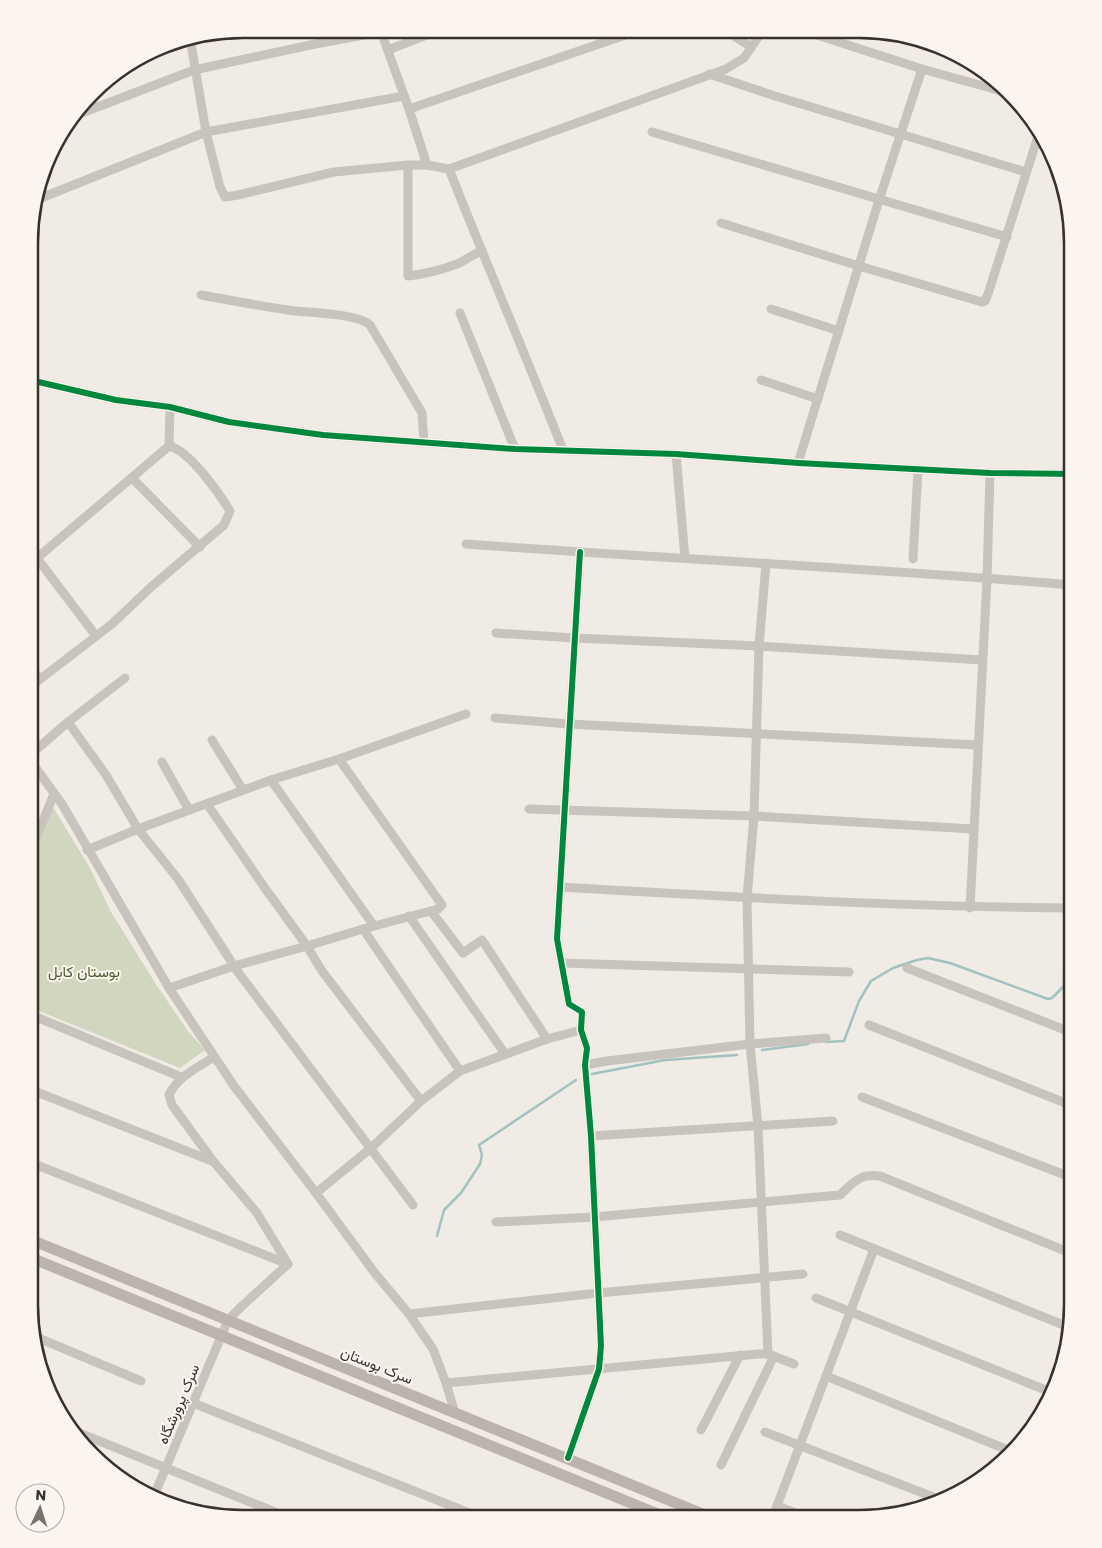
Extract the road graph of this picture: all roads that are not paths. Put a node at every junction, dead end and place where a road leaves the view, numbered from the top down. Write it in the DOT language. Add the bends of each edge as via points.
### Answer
graph roads {
  1 [pos="345,38"];
  2 [pos="383,38"];
  3 [pos="419,38"];
  4 [pos="616,38"];
  5 [pos="738,38"];
  6 [pos="758,38"];
  7 [pos="826,38"];
  8 [pos="191,44"];
  9 [pos="752,47"];
  10 [pos="388,50"];
  11 [pos="922,69"];
  12 [pos="194,70"];
  13 [pos="709,74"];
  14 [pos="996,90"];
  15 [pos="404,96"];
  16 [pos="409,108"];
  17 [pos="84,112"];
  18 [pos="206,132"];
  19 [pos="652,132"];
  20 [pos="901,134"];
  21 [pos="1036,139"];
  22 [pos="408,165"];
  23 [pos="427,165"];
  24 [pos="449,169"];
  25 [pos="1026,172"];
  26 [pos="42,197"];
  27 [pos="879,200"];
  28 [pos="721,222"];
  29 [pos="1006,237"];
  30 [pos="482,251"];
  31 [pos="859,266"];
  32 [pos="200,295"];
  33 [pos="770,309"];
  34 [pos="460,314"];
  35 [pos="839,331"];
  36 [pos="761,380"];
  37 [pos="38,382"];
  38 [pos="818,399"];
  39 [pos="170,407"];
  40 [pos="424,443"];
  41 [pos="169,446"];
  42 [pos="516,448"];
  43 [pos="563,450"];
  44 [pos="676,454"];
  45 [pos="798,463"];
  46 [pos="918,470"];
  47 [pos="990,473"];
  48 [pos="1064,474"];
  49 [pos="132,478"];
  50 [pos="466,544"];
  51 [pos="200,547"];
  52 [pos="580,552"];
  53 [pos="38,557"];
  54 [pos="685,558"];
  55 [pos="38,559"];
  56 [pos="913,559"];
  57 [pos="766,563"];
  58 [pos="987,579"];
  59 [pos="1064,584"];
  60 [pos="496,633"];
  61 [pos="96,636"];
  62 [pos="575,638"];
  63 [pos="759,646"];
  64 [pos="982,660"];
  65 [pos="38,676"];
  66 [pos="125,678"];
  67 [pos="40,679"];
  68 [pos="466,714"];
  69 [pos="495,718"];
  70 [pos="68,722"];
  71 [pos="569,724"];
  72 [pos="756,734"];
  73 [pos="212,740"];
  74 [pos="977,745"];
  75 [pos="38,748"];
  76 [pos="339,760"];
  77 [pos="162,762"];
  78 [pos="38,770"];
  79 [pos="271,780"];
  80 [pos="243,790"];
  81 [pos="54,794"];
  82 [pos="207,804"];
  83 [pos="529,809"];
  84 [pos="189,810"];
  85 [pos="565,810"];
  86 [pos="754,816"];
  87 [pos="138,829"];
  88 [pos="973,829"];
  89 [pos="38,833"];
  90 [pos="88,850"];
  91 [pos="560,887"];
  92 [pos="747,898"];
  93 [pos="970,908"];
  94 [pos="1064,908"];
  95 [pos="431,911"];
  96 [pos="408,916"];
  97 [pos="374,926"];
  98 [pos="363,928"];
  99 [pos="307,946"];
  100 [pos="561,963"];
  101 [pos="234,966"];
  102 [pos="907,968"];
  103 [pos="747,970"];
  104 [pos="849,972"];
  105 [pos="169,988"];
  106 [pos="38,1018"];
  107 [pos="870,1026"];
  108 [pos="1064,1029"];
  109 [pos="581,1030"];
  110 [pos="826,1038"];
  111 [pos="547,1039"];
  112 [pos="750,1044"];
  113 [pos="505,1054"];
  114 [pos="214,1057"];
  115 [pos="585,1065"];
  116 [pos="460,1071"];
  117 [pos="181,1077"];
  118 [pos="38,1093"];
  119 [pos="862,1097"];
  120 [pos="421,1101"];
  121 [pos="1064,1102"];
  122 [pos="833,1121"];
  123 [pos="758,1126"];
  124 [pos="591,1136"];
  125 [pos="370,1148"];
  126 [pos="212,1161"];
  127 [pos="38,1166"];
  128 [pos="1064,1175"];
  129 [pos="316,1194"];
  130 [pos="762,1203"];
  131 [pos="413,1204"];
  132 [pos="594,1217"];
  133 [pos="496,1222"];
  134 [pos="840,1235"];
  135 [pos="38,1243"];
  136 [pos="874,1249"];
  137 [pos="1064,1250"];
  138 [pos="38,1261"];
  139 [pos="288,1264"];
  140 [pos="802,1274"];
  141 [pos="765,1277"];
  142 [pos="598,1293"];
  143 [pos="816,1298"];
  144 [pos="850,1312"];
  145 [pos="409,1314"];
  146 [pos="228,1320"];
  147 [pos="1064,1325"];
  148 [pos="222,1335"];
  149 [pos="40,1339"];
  150 [pos="771,1355"];
  151 [pos="740,1356"];
  152 [pos="794,1364"];
  153 [pos="599,1369"];
  154 [pos="826,1376"];
  155 [pos="141,1382"];
  156 [pos="446,1383"];
  157 [pos="1046,1390"];
  158 [pos="193,1403"];
  159 [pos="456,1413"];
  160 [pos="701,1430"];
  161 [pos="765,1432"];
  162 [pos="83,1434"];
  163 [pos="799,1446"];
  164 [pos="1005,1449"];
  165 [pos="568,1458"];
  166 [pos="721,1465"];
  167 [pos="166,1468"];
  168 [pos="156,1491"];
  169 [pos="933,1497"];
  170 [pos="674,1502"];
  171 [pos="777,1506"];
  172 [pos="270,1510"];
  173 [pos="462,1510"];
  174 [pos="649,1510"];
  175 [pos="671,1510"];
  176 [pos="693,1510"];
  177 [pos="775,1510"];
  178 [pos="788,1510"];
  1 -- 12 [label="street"];
  2 -- 10 [label="street"];
  3 -- 10 [label="street"];
  4 -- 16 [label="street"];
  5 -- 9 [label="street"];
  6 -- 9 [label="street"];
  7 -- 11 [label="street"];
  8 -- 12 [label="street"];
  9 -- 13 [label="street" via="744,58 726,69"];
  10 -- 15 [label="street"];
  11 -- 14 [label="street"];
  11 -- 20 [label="street"];
  12 -- 17 [label="street"];
  12 -- 18 [label="street"];
  13 -- 20 [label="street"];
  13 -- 24 [label="street"];
  15 -- 16 [label="street"];
  15 -- 18 [label="street"];
  16 -- 23 [label="street"];
  18 -- 22 [label="street" via="220,188 226,197 334,172"];
  18 -- 26 [label="street"];
  19 -- 27 [label="street"];
  20 -- 25 [label="street"];
  20 -- 27 [label="street"];
  21 -- 25 [label="street"];
  22 -- 23 [label="street"];
  22 -- 30 [label="street" via="408,276 460,263"];
  23 -- 24 [label="street"];
  24 -- 30 [label="street"];
  25 -- 29 [label="street"];
  27 -- 29 [label="street"];
  27 -- 31 [label="street"];
  28 -- 31 [label="street"];
  29 -- 31 [label="street" via="982,302"];
  30 -- 43 [label="street"];
  31 -- 35 [label="street"];
  32 -- 40 [label="street" via="365,321 422,413"];
  33 -- 35 [label="street"];
  34 -- 42 [label="street"];
  35 -- 38 [label="street"];
  36 -- 38 [label="street"];
  37 -- 39 [label="street" via="116,400"];
  38 -- 45 [label="street"];
  39 -- 40 [label="street" via="229,422 323,435"];
  39 -- 41 [label="street"];
  40 -- 42 [label="street"];
  41 -- 49 [label="street"];
  41 -- 51 [label="street" via="179,450 199,469 217,489 230,511 224,525"];
  42 -- 43 [label="street"];
  43 -- 44 [label="street"];
  44 -- 45 [label="street"];
  44 -- 54 [label="street"];
  45 -- 46 [label="street"];
  46 -- 47 [label="street"];
  46 -- 56 [label="street"];
  47 -- 48 [label="street"];
  47 -- 58 [label="street"];
  49 -- 51 [label="street"];
  49 -- 53 [label="street"];
  50 -- 52 [label="street"];
  51 -- 61 [label="street"];
  52 -- 54 [label="street"];
  52 -- 62 [label="street"];
  54 -- 57 [label="street"];
  55 -- 61 [label="street"];
  57 -- 58 [label="street"];
  57 -- 63 [label="street"];
  58 -- 59 [label="street"];
  58 -- 64 [label="street"];
  60 -- 62 [label="street"];
  61 -- 67 [label="street"];
  62 -- 63 [label="street"];
  62 -- 71 [label="street"];
  63 -- 64 [label="street"];
  63 -- 72 [label="street"];
  64 -- 74 [label="street"];
  65 -- 67 [label="street"];
  66 -- 70 [label="street"];
  68 -- 76 [label="street"];
  69 -- 71 [label="street"];
  70 -- 75 [label="street"];
  70 -- 87 [label="street" via="106,775"];
  71 -- 72 [label="street"];
  71 -- 85 [label="street"];
  72 -- 74 [label="street"];
  72 -- 86 [label="street"];
  73 -- 80 [label="street"];
  74 -- 88 [label="street"];
  76 -- 79 [label="street"];
  76 -- 95 [label="street" via="442,905"];
  77 -- 84 [label="street"];
  78 -- 81 [label="street"];
  79 -- 80 [label="street"];
  79 -- 97 [label="street"];
  80 -- 82 [label="street"];
  81 -- 89 [label="street"];
  81 -- 90 [label="street"];
  82 -- 84 [label="street"];
  82 -- 99 [label="street"];
  83 -- 85 [label="street"];
  84 -- 87 [label="street"];
  85 -- 86 [label="street"];
  85 -- 91 [label="street"];
  86 -- 88 [label="street"];
  86 -- 92 [label="street"];
  87 -- 90 [label="street"];
  87 -- 101 [label="street" via="178,879"];
  88 -- 93 [label="street"];
  90 -- 105 [label="street"];
  91 -- 92 [label="street"];
  91 -- 100 [label="street" via="557,939"];
  92 -- 93 [label="street"];
  92 -- 103 [label="street"];
  93 -- 94 [label="street"];
  95 -- 96 [label="street"];
  95 -- 111 [label="street" via="463,954 482,940"];
  96 -- 97 [label="street"];
  96 -- 113 [label="street"];
  97 -- 98 [label="street"];
  98 -- 99 [label="street"];
  98 -- 116 [label="street"];
  99 -- 101 [label="street"];
  99 -- 120 [label="street" via="322,971"];
  100 -- 103 [label="street"];
  100 -- 109 [label="street" via="569,1004 582,1012"];
  101 -- 105 [label="street"];
  101 -- 125 [label="street"];
  102 -- 108 [label="street"];
  103 -- 104 [label="street"];
  103 -- 112 [label="street"];
  105 -- 114 [label="street"];
  106 -- 117 [label="street"];
  107 -- 121 [label="street"];
  109 -- 111 [label="street"];
  109 -- 115 [label="street" via="587,1048"];
  110 -- 112 [label="street"];
  111 -- 113 [label="street"];
  112 -- 115 [label="street"];
  112 -- 123 [label="street"];
  113 -- 116 [label="street"];
  114 -- 117 [label="street"];
  114 -- 129 [label="street"];
  115 -- 124 [label="street"];
  116 -- 120 [label="street"];
  117 -- 126 [label="street" via="169,1095 172,1105"];
  118 -- 126 [label="street"];
  119 -- 128 [label="street"];
  120 -- 125 [label="street"];
  122 -- 123 [label="street"];
  123 -- 124 [label="street"];
  123 -- 130 [label="street"];
  124 -- 132 [label="street"];
  125 -- 129 [label="street"];
  125 -- 131 [label="street"];
  126 -- 139 [label="street" via="257,1213"];
  127 -- 139 [label="street"];
  129 -- 145 [label="street"];
  130 -- 132 [label="street"];
  130 -- 137 [label="street" via="840,1194 861,1177 880,1176"];
  130 -- 141 [label="street"];
  132 -- 133 [label="street"];
  132 -- 142 [label="street"];
  134 -- 136 [label="street"];
  135 -- 146 [label="street, سرک بوستان"];
  136 -- 144 [label="street"];
  136 -- 147 [label="street"];
  138 -- 148 [label="street, سرک بوستان"];
  139 -- 146 [label="street"];
  140 -- 141 [label="street"];
  141 -- 142 [label="street"];
  141 -- 150 [label="street"];
  142 -- 145 [label="street"];
  142 -- 153 [label="street"];
  143 -- 144 [label="street"];
  144 -- 154 [label="street"];
  144 -- 157 [label="street"];
  145 -- 156 [label="street" via="433,1350"];
  146 -- 148 [label="street, سرک پرورشگاه"];
  146 -- 159 [label="street, سرک بوستان"];
  148 -- 158 [label="street, سرک پرورشگاه"];
  148 -- 174 [label="street, سرک بوستان"];
  149 -- 155 [label="street"];
  150 -- 151 [label="street"];
  150 -- 152 [label="street"];
  150 -- 166 [label="street"];
  151 -- 153 [label="street"];
  151 -- 160 [label="street"];
  153 -- 156 [label="street"];
  153 -- 165 [label="street"];
  154 -- 163 [label="street"];
  154 -- 164 [label="street"];
  156 -- 159 [label="street"];
  158 -- 167 [label="street, سرک پرورشگاه"];
  158 -- 173 [label="street"];
  159 -- 165 [label="street, سرک بوستان"];
  161 -- 163 [label="street"];
  162 -- 167 [label="street"];
  163 -- 169 [label="street"];
  163 -- 171 [label="street"];
  165 -- 170 [label="street, سرک بوستان"];
  167 -- 168 [label="street, سرک پرورشگاه"];
  167 -- 172 [label="street"];
  170 -- 175 [label="street"];
  170 -- 176 [label="street, سرک بوستان"];
  171 -- 177 [label="street"];
  171 -- 178 [label="street"];
}
